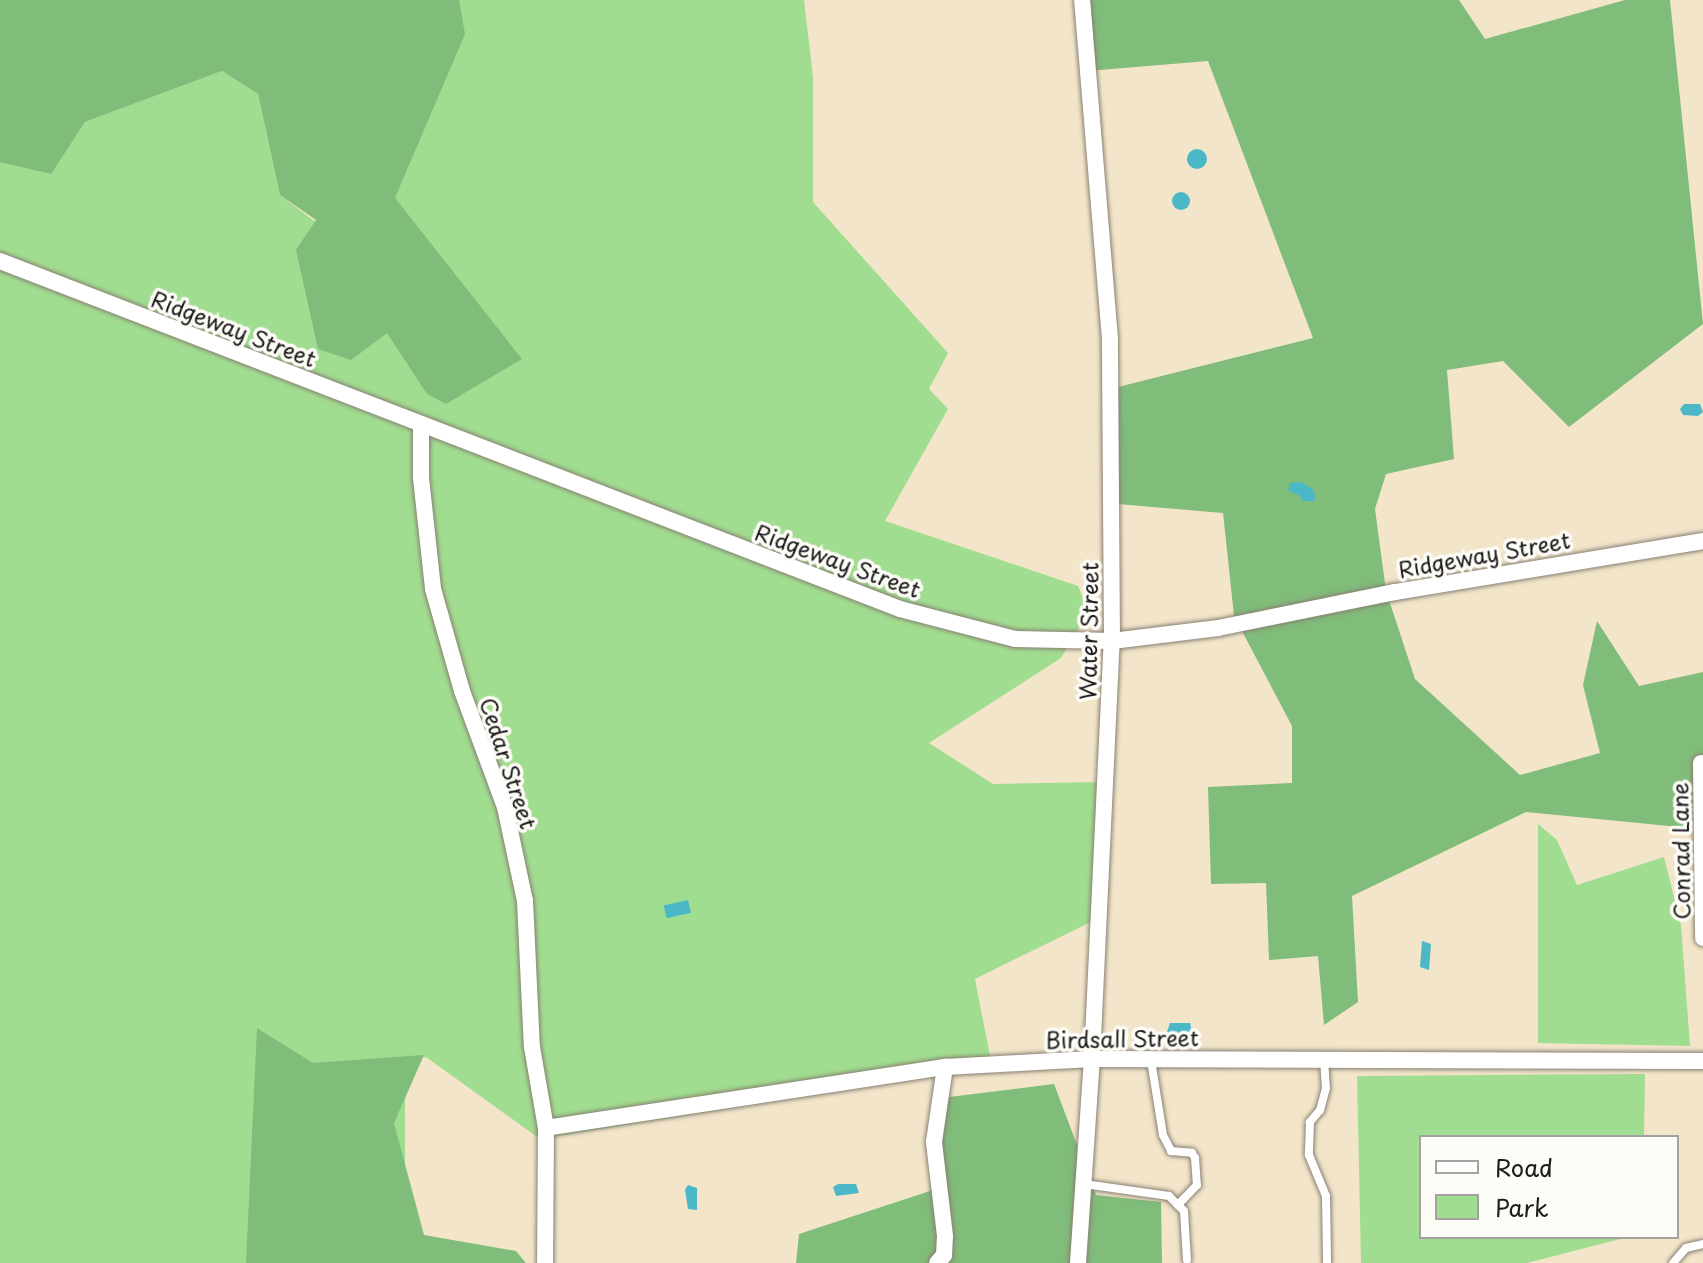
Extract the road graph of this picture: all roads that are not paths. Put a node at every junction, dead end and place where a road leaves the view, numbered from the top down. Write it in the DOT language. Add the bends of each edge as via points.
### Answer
graph roads {
  1 [pos="1082,0"];
  2 [pos="0,261"];
  3 [pos="421,424"];
  4 [pos="1703,541"];
  5 [pos="1112,641"];
  6 [pos="1701,763"];
  7 [pos="1703,938"];
  8 [pos="1151,1058"];
  9 [pos="1324,1058"];
  10 [pos="1092,1059"];
  11 [pos="1703,1061"];
  12 [pos="945,1067"];
  13 [pos="546,1128"];
  14 [pos="1083,1184"];
  15 [pos="1178,1205"];
  16 [pos="1703,1244"];
  17 [pos="1187,1260"];
  18 [pos="545,1263"];
  19 [pos="937,1263"];
  20 [pos="1078,1263"];
  21 [pos="1327,1263"];
  22 [pos="1673,1263"];
  1 -- 5 [label="street, Water Street" via="1110,339"];
  2 -- 3 [label="street, Ridgeway Street"];
  3 -- 5 [label="street, Ridgeway Street" via="900,609 1015,639"];
  3 -- 13 [label="street, Cedar Street" via="433,589 462,691 505,807 525,901 532,1047"];
  4 -- 5 [label="street, Ridgeway Street" via="1395,592 1218,628"];
  5 -- 10 [label="street, Water Street"];
  6 -- 7 [label="street, Conrad Lane"];
  8 -- 9 [label="street, Birdsall Street"];
  8 -- 10 [label="street, Birdsall Street"];
  8 -- 15 [label="lane" via="1163,1135 1171,1151 1195,1158 1197,1185"];
  9 -- 11 [label="street, Birdsall Street"];
  9 -- 21 [label="lane" via="1326,1088 1310,1122 1309,1155 1326,1196"];
  10 -- 12 [label="street, Birdsall Street"];
  10 -- 14 [label="street, Water Street"];
  12 -- 13 [label="street, Birdsall Street"];
  12 -- 19 [label="street" via="934,1142 945,1236 944,1255"];
  13 -- 18 [label="street, Cedar Street"];
  14 -- 15 [label="lane" via="1169,1196"];
  14 -- 20 [label="street, Water Street"];
  15 -- 17 [label="lane" via="1184,1211"];
  16 -- 22 [label="lane" via="1686,1248"];
}
